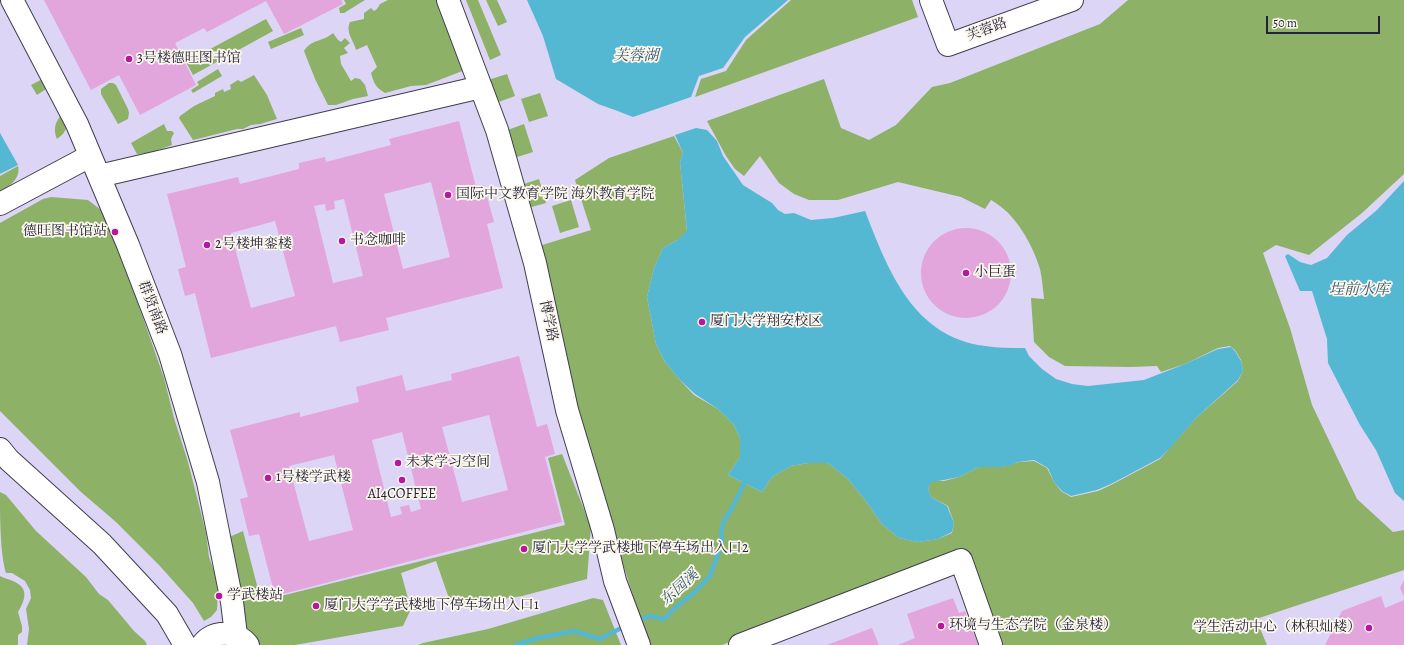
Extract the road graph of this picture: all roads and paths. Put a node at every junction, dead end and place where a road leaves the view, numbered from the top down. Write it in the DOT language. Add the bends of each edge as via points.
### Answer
graph roads {
  1 [pos="12,0"];
  2 [pos="448,0"];
  3 [pos="931,0"];
  4 [pos="1072,0"];
  5 [pos="481,87"];
  6 [pos="90,156"];
  7 [pos="99,176"];
  8 [pos="0,204"];
  9 [pos="0,450"];
  10 [pos="242,640"];
  11 [pos="185,645"];
  12 [pos="202,645"];
  13 [pos="639,645"];
  14 [pos="740,645"];
  15 [pos="992,645"];
  1 -- 6 [label="street, 群贤南路" via="77,124"];
  2 -- 5 [label="street, 博学路"];
  3 -- 4 [label="street, 芙蓉路" via="948,45"];
  5 -- 7 [label="street"];
  5 -- 13 [label="street, 博学路" via="497,130 535,263 567,410 615,581"];
  6 -- 7 [label="street, 群贤南路"];
  6 -- 8 [label="street"];
  7 -- 10 [label="street, 群贤南路" via="170,354 208,482"];
  9 -- 11 [label="street" via="102,544 167,614"];
  10 -- 12 [label="street" via="224,633 213,636"];
  14 -- 15 [label="street" via="961,560"];
}
